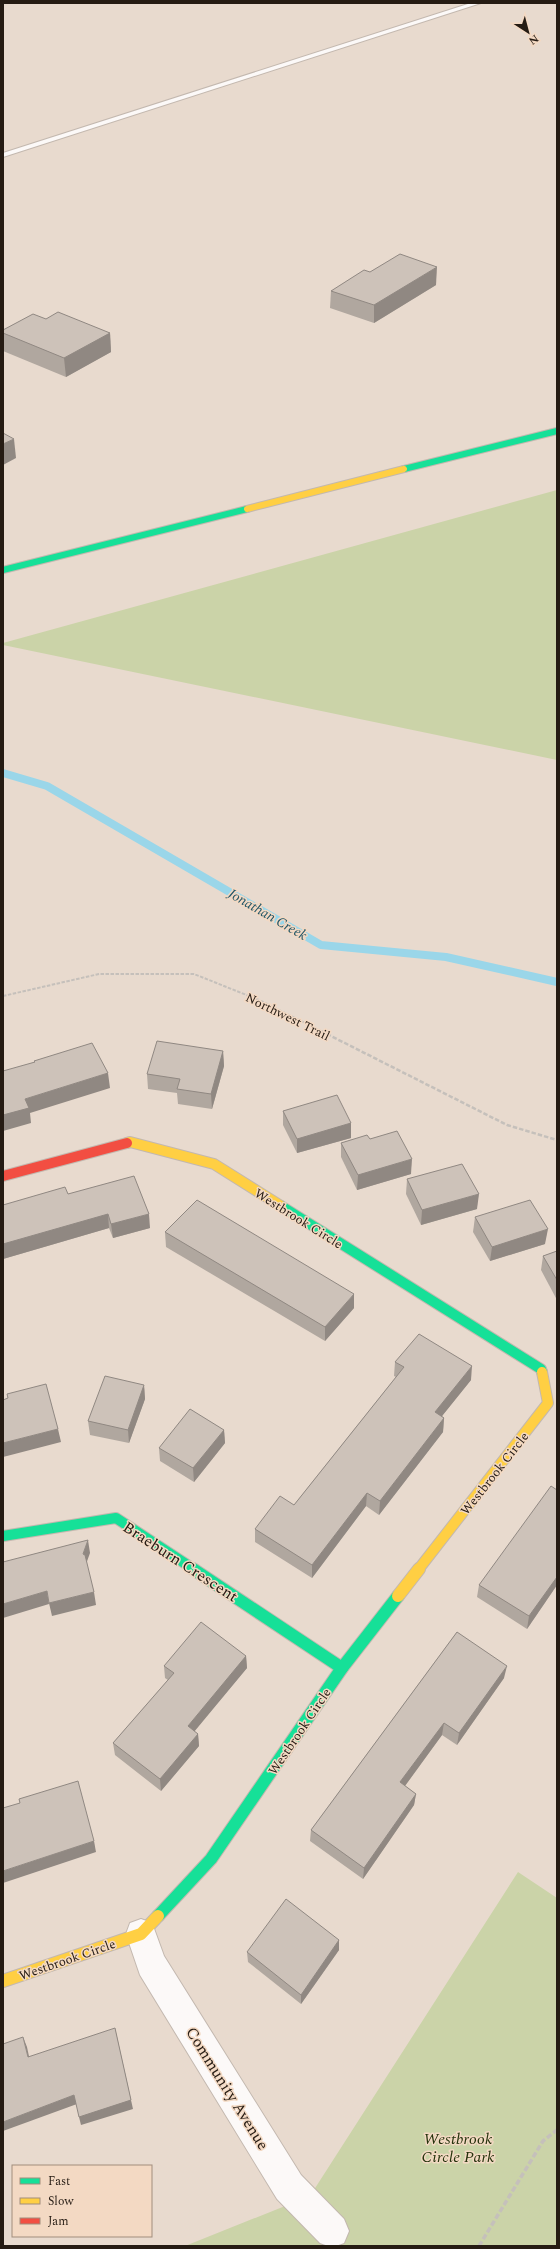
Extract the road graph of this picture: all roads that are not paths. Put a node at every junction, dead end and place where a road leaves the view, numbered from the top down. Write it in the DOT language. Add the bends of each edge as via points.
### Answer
graph roads {
  1 [pos="478,3"];
  2 [pos="3,155"];
  3 [pos="557,431"];
  4 [pos="3,570"];
  5 [pos="3,1176"];
  6 [pos="3,1536"];
  7 [pos="342,1668"];
  8 [pos="141,1934"];
  9 [pos="3,1981"];
  10 [pos="332,2231"];
  1 -- 2 [label="lane"];
  3 -- 4 [label="street"];
  5 -- 7 [label="street, Westbrook Circle" via="130,1142 214,1164 542,1369 548,1403"];
  6 -- 7 [label="street, Braeburn Crescent" via="116,1518"];
  7 -- 8 [label="street, Westbrook Circle" via="211,1859"];
  8 -- 9 [label="street, Westbrook Circle"];
  8 -- 10 [label="street, Community Avenue" via="151,1964 289,2187"];
}
